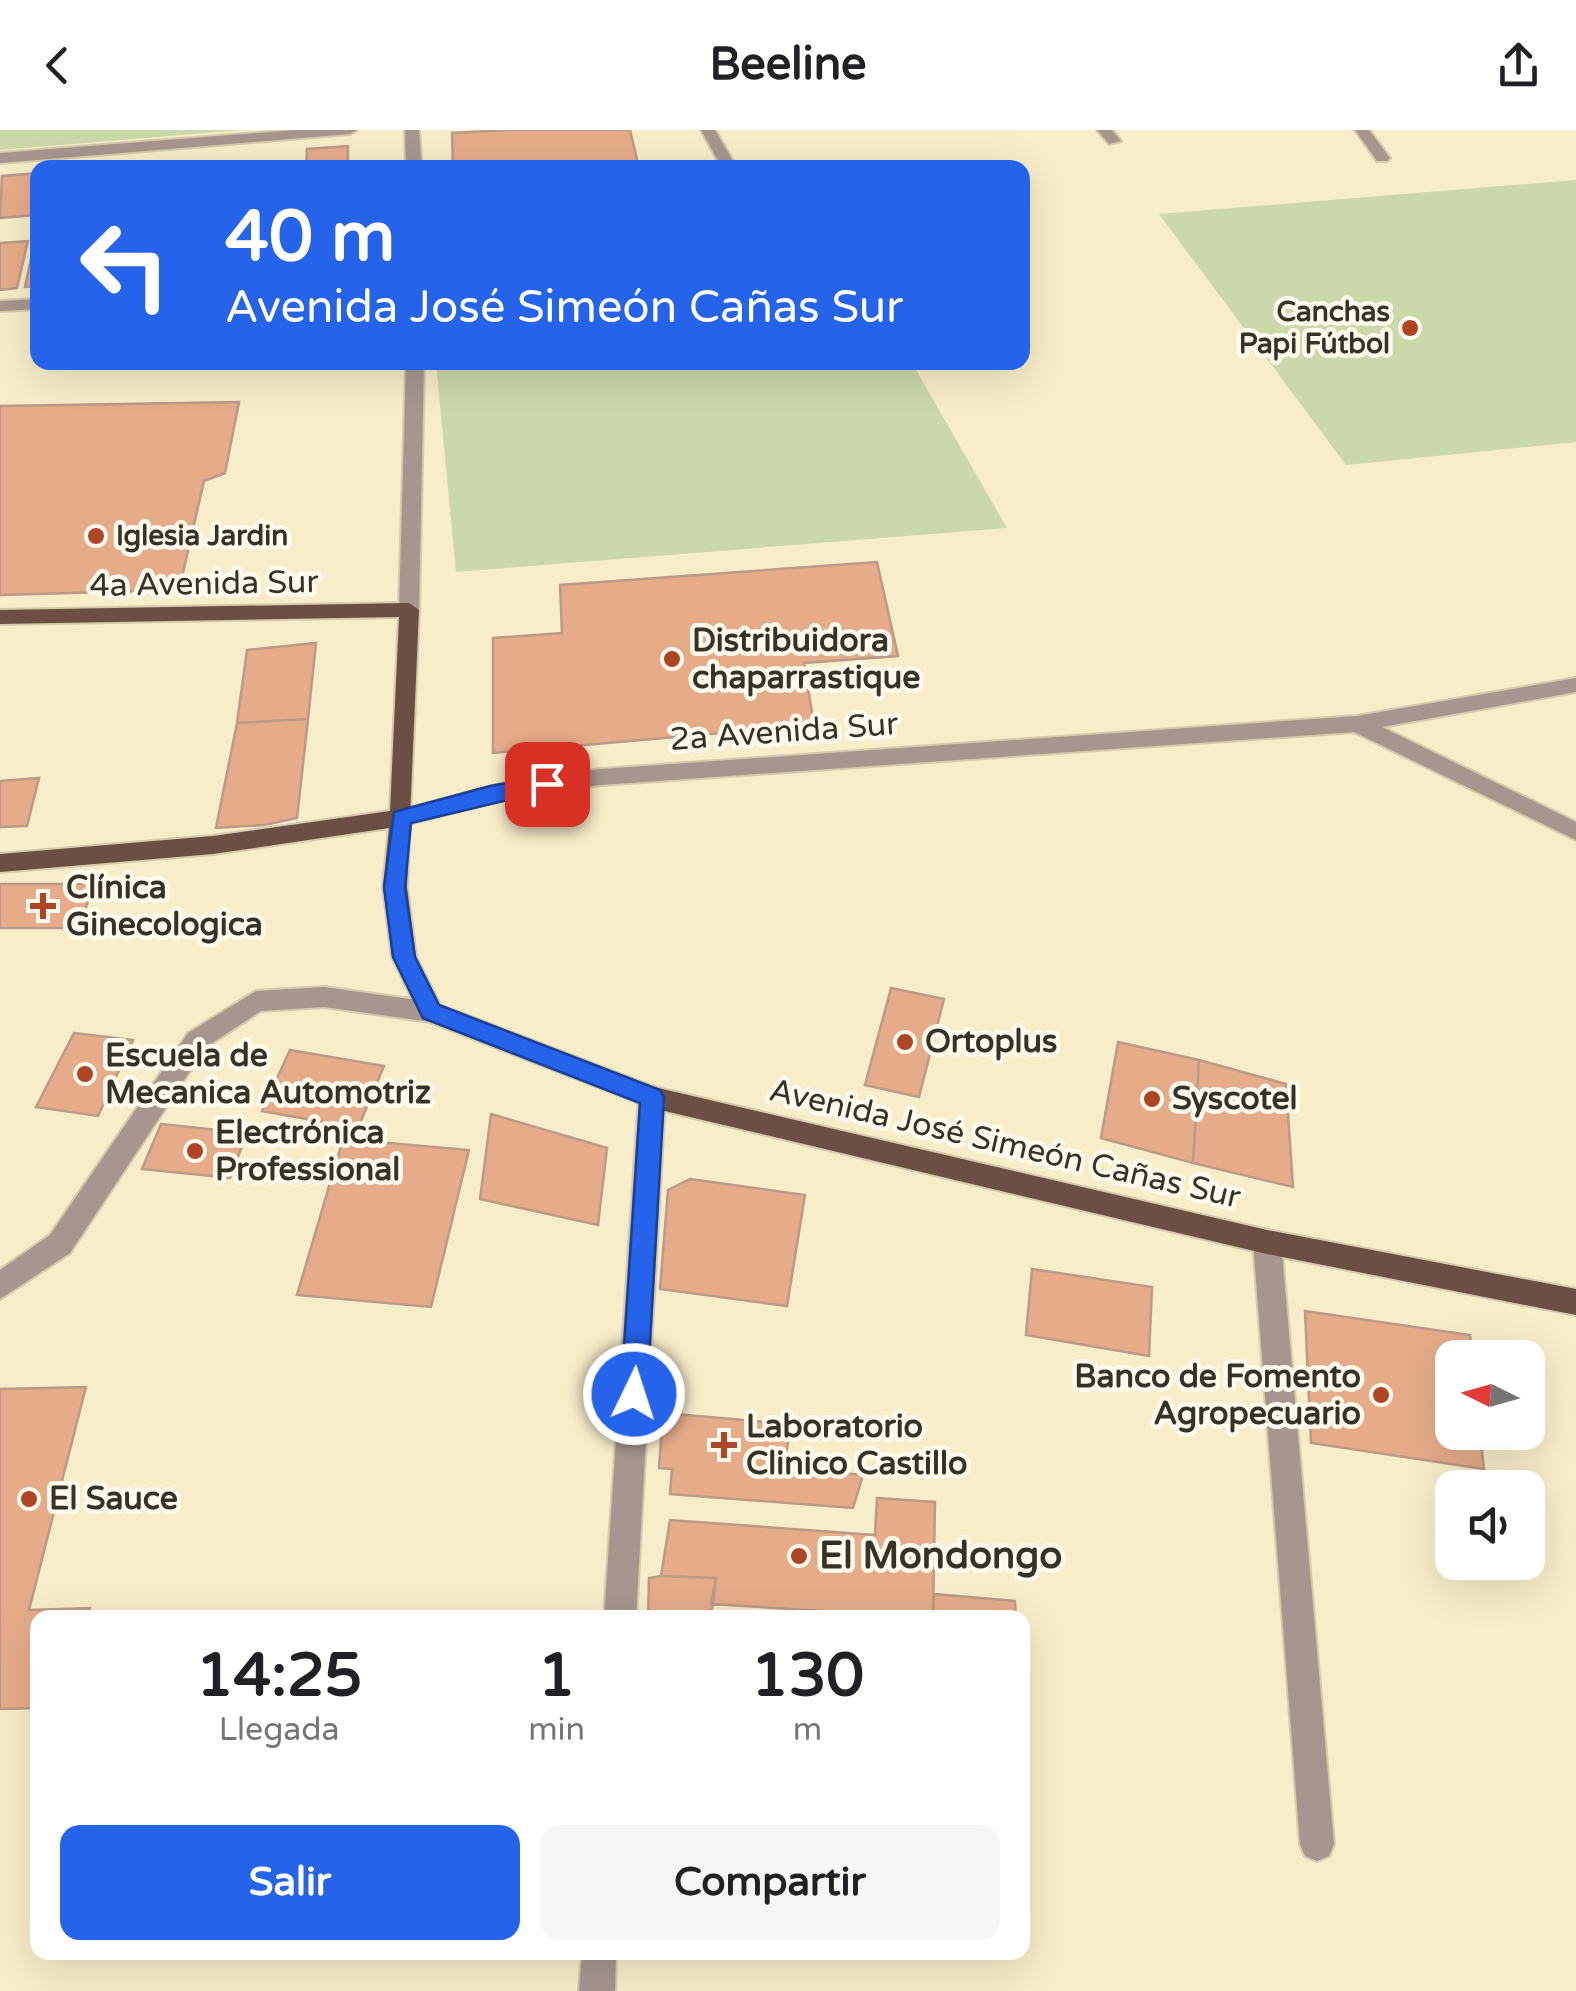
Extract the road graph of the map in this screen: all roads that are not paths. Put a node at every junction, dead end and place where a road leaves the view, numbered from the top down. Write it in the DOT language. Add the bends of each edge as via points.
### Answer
graph roads {
  1 [pos="350,130"];
  2 [pos="412,130"];
  3 [pos="708,130"];
  4 [pos="1362,130"];
  5 [pos="0,158"];
  6 [pos="1382,158"];
  7 [pos="414,160"];
  8 [pos="725,160"];
  9 [pos="30,304"];
  10 [pos="0,306"];
  11 [pos="416,370"];
  12 [pos="409,610"];
  13 [pos="0,618"];
  14 [pos="1576,685"];
  15 [pos="1357,724"];
  16 [pos="401,818"];
  17 [pos="1576,832"];
  18 [pos="0,863"];
  19 [pos="431,1012"];
  20 [pos="652,1097"];
  21 [pos="1267,1242"];
  22 [pos="0,1286"];
  23 [pos="1576,1302"];
  24 [pos="620,1610"];
  25 [pos="1317,1844"];
  26 [pos="599,1960"];
  27 [pos="597,1991"];
  1 -- 5 [label="street"];
  2 -- 7 [label="street"];
  3 -- 8 [label="street"];
  4 -- 6 [label="street"];
  9 -- 10 [label="street"];
  11 -- 12 [label="street"];
  12 -- 13 [label="main road, 4a Avenida Sur"];
  12 -- 16 [label="main road"];
  14 -- 15 [label="street, 2a Avenida Sur"];
  15 -- 16 [label="street, 2a Avenida Sur" via="600,777 520,787"];
  15 -- 17 [label="street"];
  16 -- 18 [label="main road, 2a Avenida Sur" via="213,845"];
  16 -- 19 [label="main road" via="394,887 404,957"];
  19 -- 20 [label="main road, Avenida José Simeón Cañas Sur"];
  19 -- 22 [label="street, Avenida José Simeón Cañas Sur" via="324,997 256,1001 196,1040 60,1244"];
  20 -- 21 [label="main road, Avenida José Simeón Cañas Sur"];
  20 -- 24 [label="street"];
  21 -- 23 [label="main road, Avenida José Simeón Cañas Sur"];
  21 -- 25 [label="street"];
  26 -- 27 [label="street"];
}
